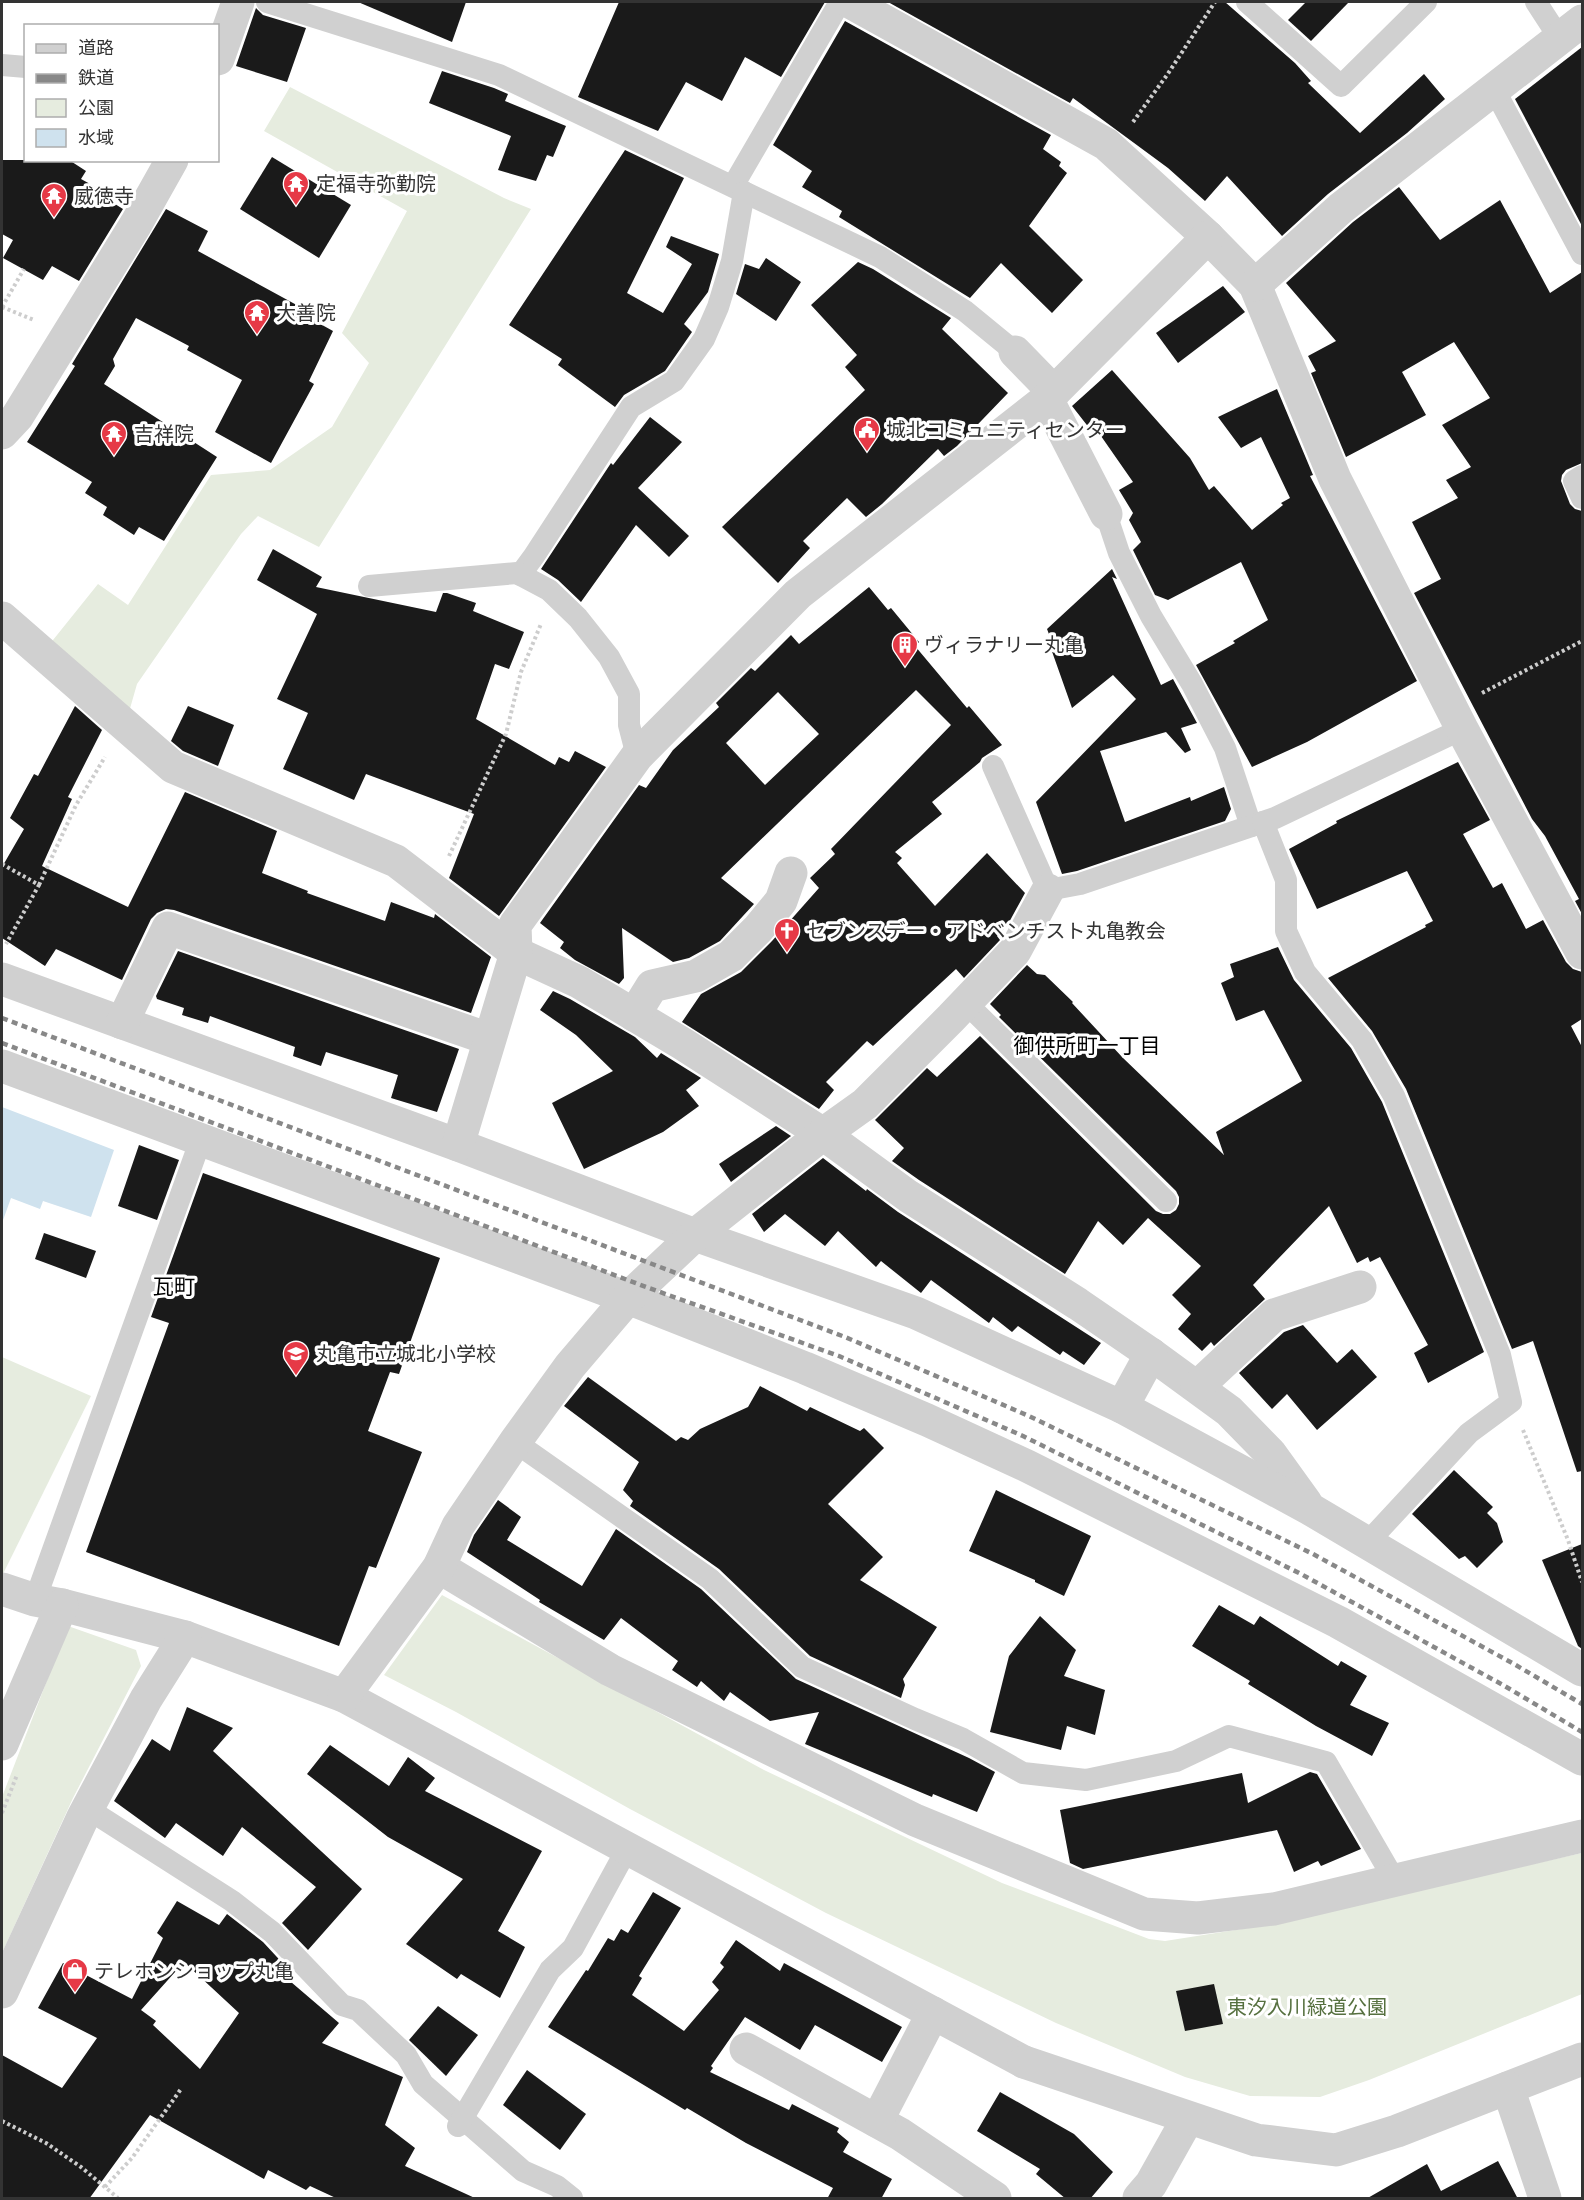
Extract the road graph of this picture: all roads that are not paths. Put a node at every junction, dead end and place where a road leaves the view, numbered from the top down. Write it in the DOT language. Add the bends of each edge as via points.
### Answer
graph roads {
  1 [pos="238,2"];
  2 [pos="267,2"];
  3 [pos="840,2"];
  4 [pos="1247,2"];
  5 [pos="1426,2"];
  6 [pos="1536,2"];
  7 [pos="867,6"];
  8 [pos="1571,30"];
  9 [pos="219,56"];
  10 [pos="2,65"];
  11 [pos="24,67"];
  12 [pos="1494,89"];
  13 [pos="171,162"];
  14 [pos="739,189"];
  15 [pos="1208,237"];
  16 [pos="1582,254"];
  17 [pos="1255,285"];
  18 [pos="1015,352"];
  19 [pos="1051,395"];
  20 [pos="2,433"];
  21 [pos="1582,476"];
  22 [pos="1582,498"];
  23 [pos="1106,514"];
  24 [pos="520,575"];
  25 [pos="369,586"];
  26 [pos="2,618"];
  27 [pos="1462,729"];
  28 [pos="637,756"];
  29 [pos="993,766"];
  30 [pos="1257,824"];
  31 [pos="791,873"];
  32 [pos="1048,890"];
  33 [pos="516,953"];
  34 [pos="1582,953"];
  35 [pos="2,979"];
  36 [pos="966,1003"];
  37 [pos="634,1015"];
  38 [pos="122,1023"];
  39 [pos="489,1039"];
  40 [pos="2,1066"];
  41 [pos="823,1134"];
  42 [pos="201,1139"];
  43 [pos="458,1145"];
  44 [pos="1166,1201"];
  45 [pos="695,1235"];
  46 [pos="1360,1287"];
  47 [pos="628,1298"];
  48 [pos="1151,1354"];
  49 [pos="1197,1388"];
  50 [pos="1122,1407"];
  51 [pos="515,1442"];
  52 [pos="1310,1509"];
  53 [pos="1367,1543"];
  54 [pos="439,1567"];
  55 [pos="2,1589"];
  56 [pos="48,1602"];
  57 [pos="185,1636"];
  58 [pos="1582,1670"];
  59 [pos="344,1696"];
  60 [pos="2,1744"];
  61 [pos="1582,1759"];
  62 [pos="88,1809"];
  63 [pos="1582,1836"];
  64 [pos="627,1849"];
  65 [pos="1395,1881"];
  66 [pos="2,1992"];
  67 [pos="933,2013"];
  68 [pos="746,2049"];
  69 [pos="1582,2059"];
  70 [pos="1508,2088"];
  71 [pos="1188,2118"];
  72 [pos="877,2121"];
  73 [pos="460,2122"];
  74 [pos="572,2199"];
  75 [pos="995,2199"];
  76 [pos="1139,2199"];
  77 [pos="1545,2199"];
  1 -- 9 [label="street"];
  2 -- 14 [label="lane" via="499,75"];
  3 -- 14 [label="lane"];
  4 -- 5 [label="lane" via="1341,86"];
  6 -- 8 [label="lane"];
  7 -- 15 [label="street" via="1106,144"];
  8 -- 12 [label="street"];
  10 -- 11 [label="lane"];
  12 -- 16 [label="lane"];
  12 -- 17 [label="street" via="1341,208"];
  13 -- 20 [label="street" via="17,417"];
  14 -- 18 [label="lane" via="880,257 965,311"];
  14 -- 24 [label="lane" via="732,261 704,339 674,381 631,407"];
  15 -- 17 [label="street"];
  15 -- 19 [label="street"];
  17 -- 27 [label="street" via="1335,479"];
  18 -- 19 [label="street"];
  19 -- 23 [label="street"];
  19 -- 28 [label="street" via="798,594"];
  21 -- 22 [label="lane" via="1574,481"];
  23 -- 30 [label="lane" via="1119,553 1225,748"];
  24 -- 25 [label="lane"];
  24 -- 28 [label="lane" via="558,598 609,657 629,694 629,725"];
  26 -- 33 [label="street" via="173,767 396,861"];
  27 -- 30 [label="lane"];
  27 -- 34 [label="street"];
  28 -- 33 [label="street" via="515,925"];
  29 -- 32 [label="lane"];
  30 -- 32 [label="lane" via="1080,884"];
  30 -- 53 [label="lane" via="1286,880 1287,931 1305,972 1362,1040 1394,1096 1500,1355 1511,1402 1469,1433"];
  31 -- 37 [label="street" via="781,901 731,956 696,976 652,986"];
  32 -- 36 [label="street" via="1015,951"];
  33 -- 37 [label="street" via="579,982"];
  33 -- 39 [label="street"];
  35 -- 38 [label="street"];
  36 -- 41 [label="street" via="865,1104"];
  36 -- 44 [label="lane"];
  37 -- 41 [label="street"];
  38 -- 39 [label="street" via="168,928"];
  38 -- 43 [label="street"];
  39 -- 43 [label="street"];
  40 -- 42 [label="street"];
  41 -- 45 [label="street"];
  41 -- 48 [label="street" via="908,1196"];
  42 -- 47 [label="street"];
  42 -- 56 [label="lane"];
  43 -- 45 [label="street"];
  45 -- 47 [label="street"];
  45 -- 50 [label="street" via="916,1313"];
  46 -- 49 [label="street" via="1274,1315"];
  47 -- 51 [label="street" via="570,1366"];
  47 -- 61 [label="street" via="816,1372 1027,1466 1338,1622"];
  48 -- 49 [label="street"];
  48 -- 50 [label="street"];
  49 -- 52 [label="street" via="1229,1411 1270,1453"];
  50 -- 52 [label="street"];
  51 -- 54 [label="street" via="458,1526"];
  51 -- 65 [label="lane" via="710,1579 802,1667 963,1739 1023,1773 1086,1780 1176,1761 1229,1737 1326,1762"];
  52 -- 53 [label="street"];
  53 -- 58 [label="street"];
  54 -- 59 [label="street"];
  54 -- 65 [label="street" via="610,1670 905,1815 1144,1914 1198,1918 1274,1909"];
  55 -- 56 [label="street"];
  56 -- 57 [label="street"];
  56 -- 60 [label="street"];
  57 -- 59 [label="street"];
  57 -- 62 [label="street"];
  59 -- 64 [label="street"];
  62 -- 66 [label="street"];
  62 -- 73 [label="lane" via="232,1900 272,1932 342,2005 358,2010 406,2055 423,2084"];
  63 -- 65 [label="street"];
  64 -- 67 [label="street"];
  64 -- 73 [label="lane" via="573,1948 550,1970"];
  67 -- 71 [label="street" via="1024,2062"];
  67 -- 72 [label="street"];
  68 -- 72 [label="street"];
  69 -- 70 [label="street"];
  70 -- 71 [label="street" via="1336,2150 1256,2140"];
  70 -- 77 [label="street"];
  71 -- 76 [label="street"];
  72 -- 75 [label="street"];
  73 -- 74 [label="lane" via="523,2171 557,2186"];
}
